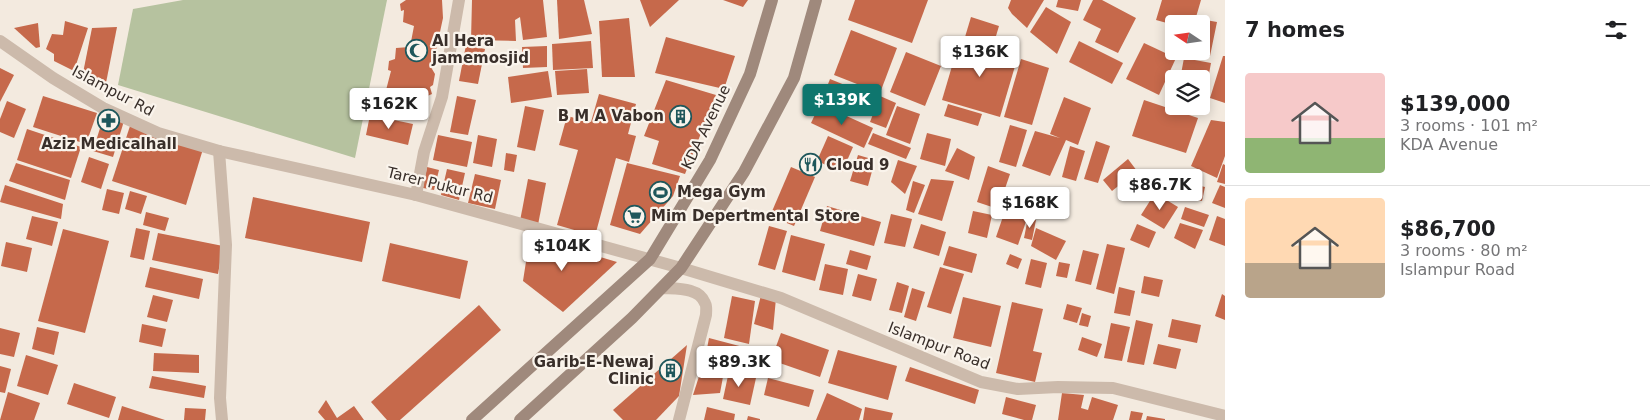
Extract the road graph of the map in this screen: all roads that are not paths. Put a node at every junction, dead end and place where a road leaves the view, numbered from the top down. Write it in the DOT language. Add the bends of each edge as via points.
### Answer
graph roads {
  1 [pos="459,0"];
  2 [pos="772,0"];
  3 [pos="816,0"];
  4 [pos="0,41"];
  5 [pos="220,151"];
  6 [pos="416,195"];
  7 [pos="650,259"];
  8 [pos="681,268"];
  9 [pos="662,288"];
  10 [pos="1225,416"];
  11 [pos="222,420"];
  12 [pos="472,420"];
  13 [pos="520,420"];
  14 [pos="679,420"];
  1 -- 6 [label="street" via="442,97 424,152"];
  2 -- 7 [label="main road, KDA Avenue" via="750,74 710,160"];
  3 -- 8 [label="main road" via="794,78 744,172"];
  4 -- 5 [label="street, Islampur Rd" via="103,108 158,133"];
  5 -- 6 [label="street, Tarer Pukur Rd"];
  5 -- 11 [label="street" via="226,245 220,398"];
  6 -- 7 [label="street, Tarer Pukur Rd"];
  7 -- 8 [label="street, Tarer Pukur Rd"];
  7 -- 12 [label="main road, KDA Avenue"];
  8 -- 9 [label="main road"];
  8 -- 10 [label="street, Islampur Road" via="781,298 981,382 1018,389 1113,388"];
  9 -- 13 [label="main road"];
  9 -- 14 [label="street" via="686,289 700,296 706,304"];
}
